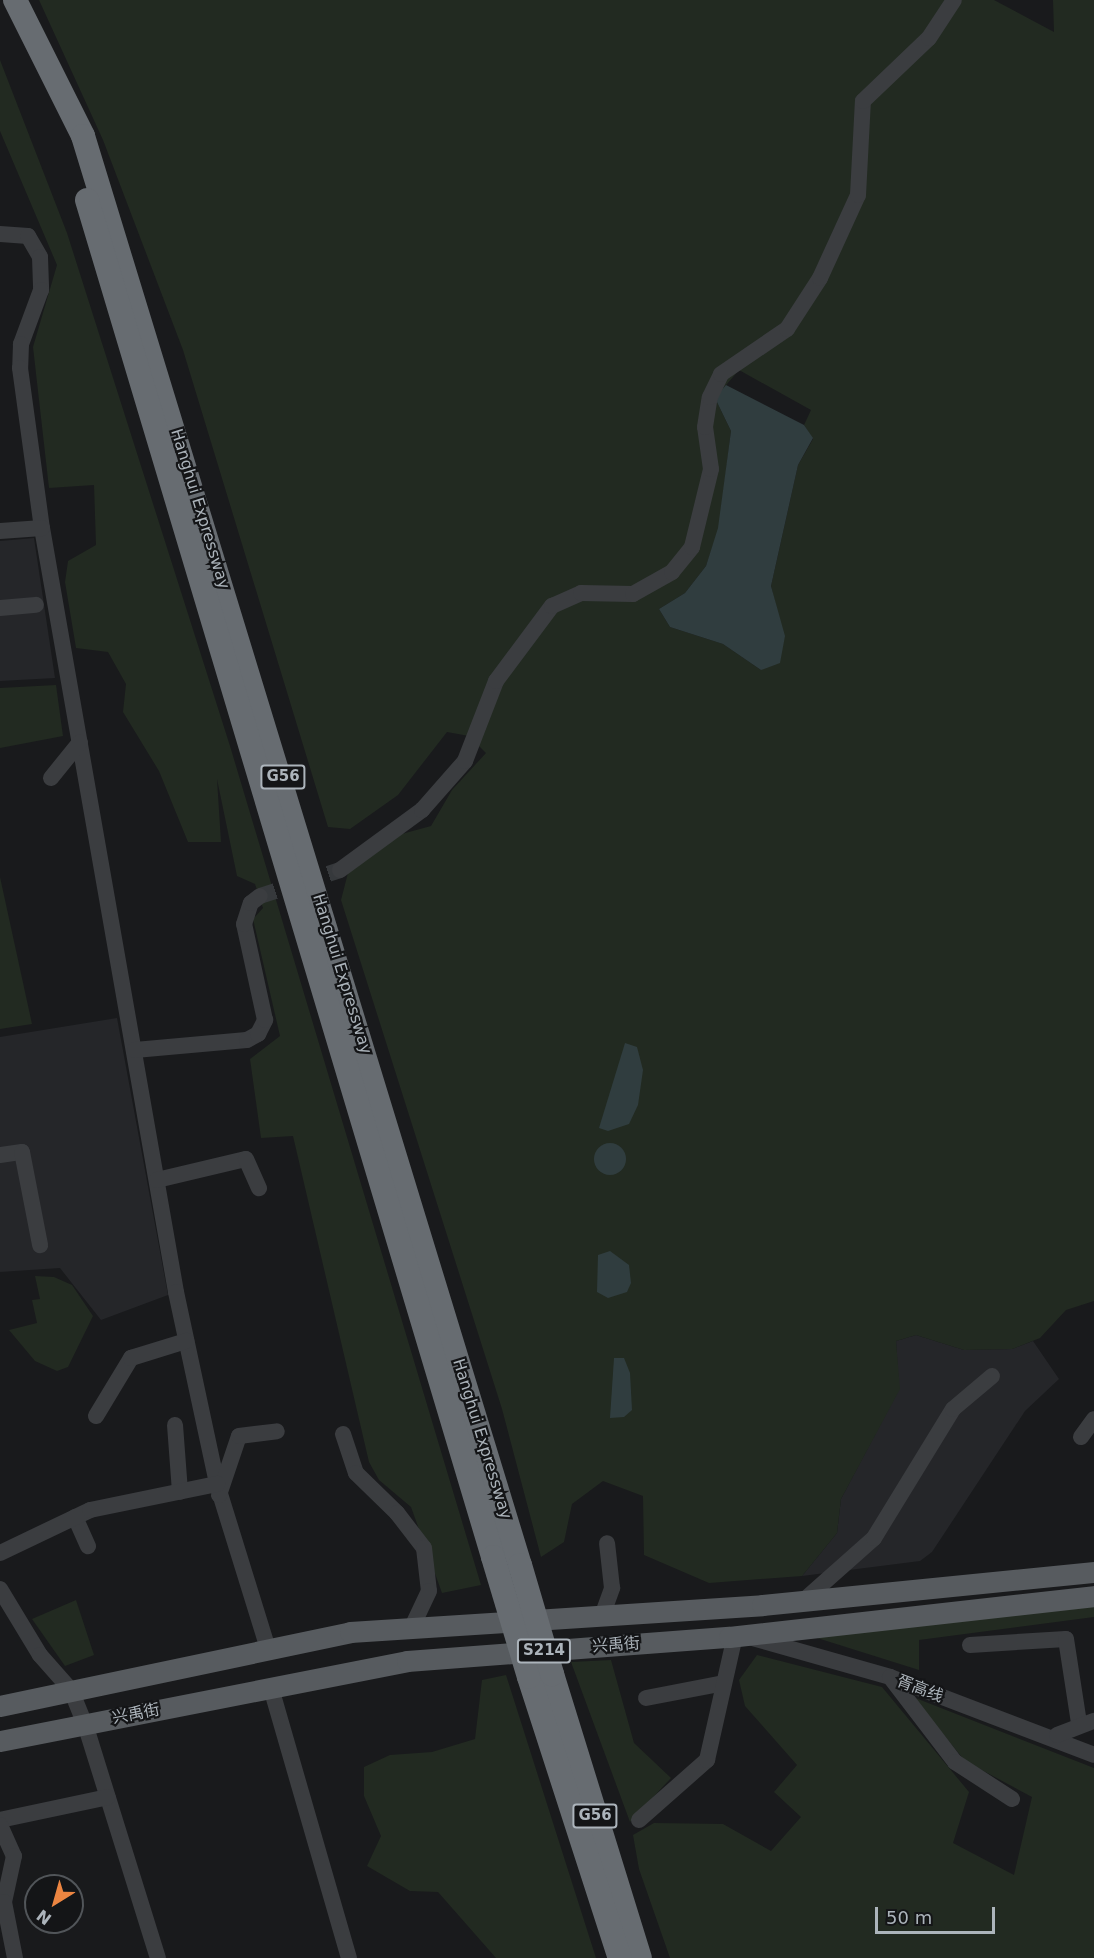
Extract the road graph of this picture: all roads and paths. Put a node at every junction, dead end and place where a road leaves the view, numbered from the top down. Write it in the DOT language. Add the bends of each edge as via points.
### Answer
graph roads {
  1 [pos="15,0"];
  2 [pos="954,0"];
  3 [pos="0,4"];
  4 [pos="0,234"];
  5 [pos="42,528"];
  6 [pos="0,531"];
  7 [pos="36,605"];
  8 [pos="0,608"];
  9 [pos="80,742"];
  10 [pos="51,778"];
  11 [pos="340,870"];
  12 [pos="260,896"];
  13 [pos="135,1050"];
  14 [pos="0,1155"];
  15 [pos="157,1180"];
  16 [pos="259,1188"];
  17 [pos="40,1245"];
  18 [pos="186,1341"];
  19 [pos="992,1376"];
  20 [pos="96,1416"];
  21 [pos="1094,1419"];
  22 [pos="176,1425"];
  23 [pos="277,1431"];
  24 [pos="343,1434"];
  25 [pos="1081,1437"];
  26 [pos="218,1490"];
  27 [pos="180,1492"];
  28 [pos="75,1517"];
  29 [pos="607,1543"];
  30 [pos="88,1546"];
  31 [pos="0,1553"];
  32 [pos="1094,1572"];
  33 [pos="0,1589"];
  34 [pos="1094,1596"];
  35 [pos="802,1602"];
  36 [pos="602,1616"];
  37 [pos="411,1629"];
  38 [pos="739,1636"];
  39 [pos="970,1645"];
  40 [pos="268,1649"];
  41 [pos="890,1677"];
  42 [pos="724,1683"];
  43 [pos="271,1688"];
  44 [pos="70,1689"];
  45 [pos="646,1698"];
  46 [pos="0,1706"];
  47 [pos="1086,1722"];
  48 [pos="85,1724"];
  49 [pos="1057,1735"];
  50 [pos="0,1741"];
  51 [pos="1094,1755"];
  52 [pos="108,1797"];
  53 [pos="1012,1799"];
  54 [pos="639,1820"];
  55 [pos="0,1823"];
  56 [pos="600,1904"];
  57 [pos="15,1958"];
  58 [pos="158,1958"];
  59 [pos="349,1958"];
  60 [pos="612,1958"];
  61 [pos="620,1958"];
  62 [pos="640,1958"];
  1 -- 62 [label="highway, Hanghui Expressway / G56, bridge" via="84,136"];
  2 -- 11 [label="street" via="928,38 863,101 858,195 820,279 787,329 722,374 710,397 705,427 711,469 692,548 672,572 633,594 581,592 552,606 496,681 465,761 422,810"];
  3 -- 56 [label="highway, Hanghui Expressway / G56, bridge" via="68,139"];
  4 -- 5 [label="street" via="28,236 40,257 41,290 21,344 20,369"];
  5 -- 6 [label="street"];
  5 -- 9 [label="street"];
  7 -- 8 [label="street"];
  9 -- 10 [label="street"];
  9 -- 13 [label="street"];
  12 -- 13 [label="street" via="251,903 244,924 265,1020 258,1034 247,1040"];
  13 -- 15 [label="street"];
  14 -- 17 [label="street" via="22,1152"];
  15 -- 16 [label="street" via="246,1159"];
  15 -- 18 [label="street"];
  18 -- 20 [label="street" via="131,1358"];
  18 -- 26 [label="street"];
  19 -- 35 [label="street" via="953,1409 874,1538"];
  21 -- 25 [label="street"];
  22 -- 27 [label="street"];
  23 -- 26 [label="street" via="239,1436"];
  24 -- 37 [label="street" via="356,1473 409,1526 424,1548 429,1591"];
  26 -- 27 [label="street"];
  26 -- 40 [label="street"];
  27 -- 28 [label="street"];
  28 -- 30 [label="street"];
  28 -- 31 [label="street"];
  29 -- 36 [label="street" via="612,1588"];
  32 -- 35 [label="main road, 兴禹街 / S214"];
  33 -- 44 [label="street" via="40,1655"];
  34 -- 38 [label="main road, 兴禹街 / S214"];
  35 -- 36 [label="main road, 兴禹街 / S214"];
  36 -- 37 [label="main road, 兴禹街 / S214"];
  37 -- 40 [label="main road, 兴禹街 / S214" via="350,1632"];
  38 -- 41 [label="street, 胥高线"];
  38 -- 42 [label="street"];
  38 -- 43 [label="main road, 兴禹街 / S214" via="407,1661"];
  39 -- 47 [label="street" via="1066,1639"];
  40 -- 44 [label="main road, 兴禹街 / S214"];
  41 -- 51 [label="street, 胥高线"];
  41 -- 53 [label="street" via="955,1762"];
  42 -- 45 [label="street"];
  42 -- 54 [label="street" via="707,1760"];
  43 -- 48 [label="main road, 兴禹街 / S214"];
  43 -- 59 [label="street"];
  44 -- 46 [label="main road, 兴禹街 / S214"];
  44 -- 48 [label="street"];
  47 -- 49 [label="street"];
  48 -- 50 [label="main road, 兴禹街 / S214"];
  48 -- 52 [label="street"];
  52 -- 55 [label="street"];
  52 -- 58 [label="street"];
  55 -- 57 [label="street" via="14,1856 3,1902"];
  56 -- 60 [label="highway"];
  56 -- 61 [label="highway, Hanghui Expressway / G56"];
}
